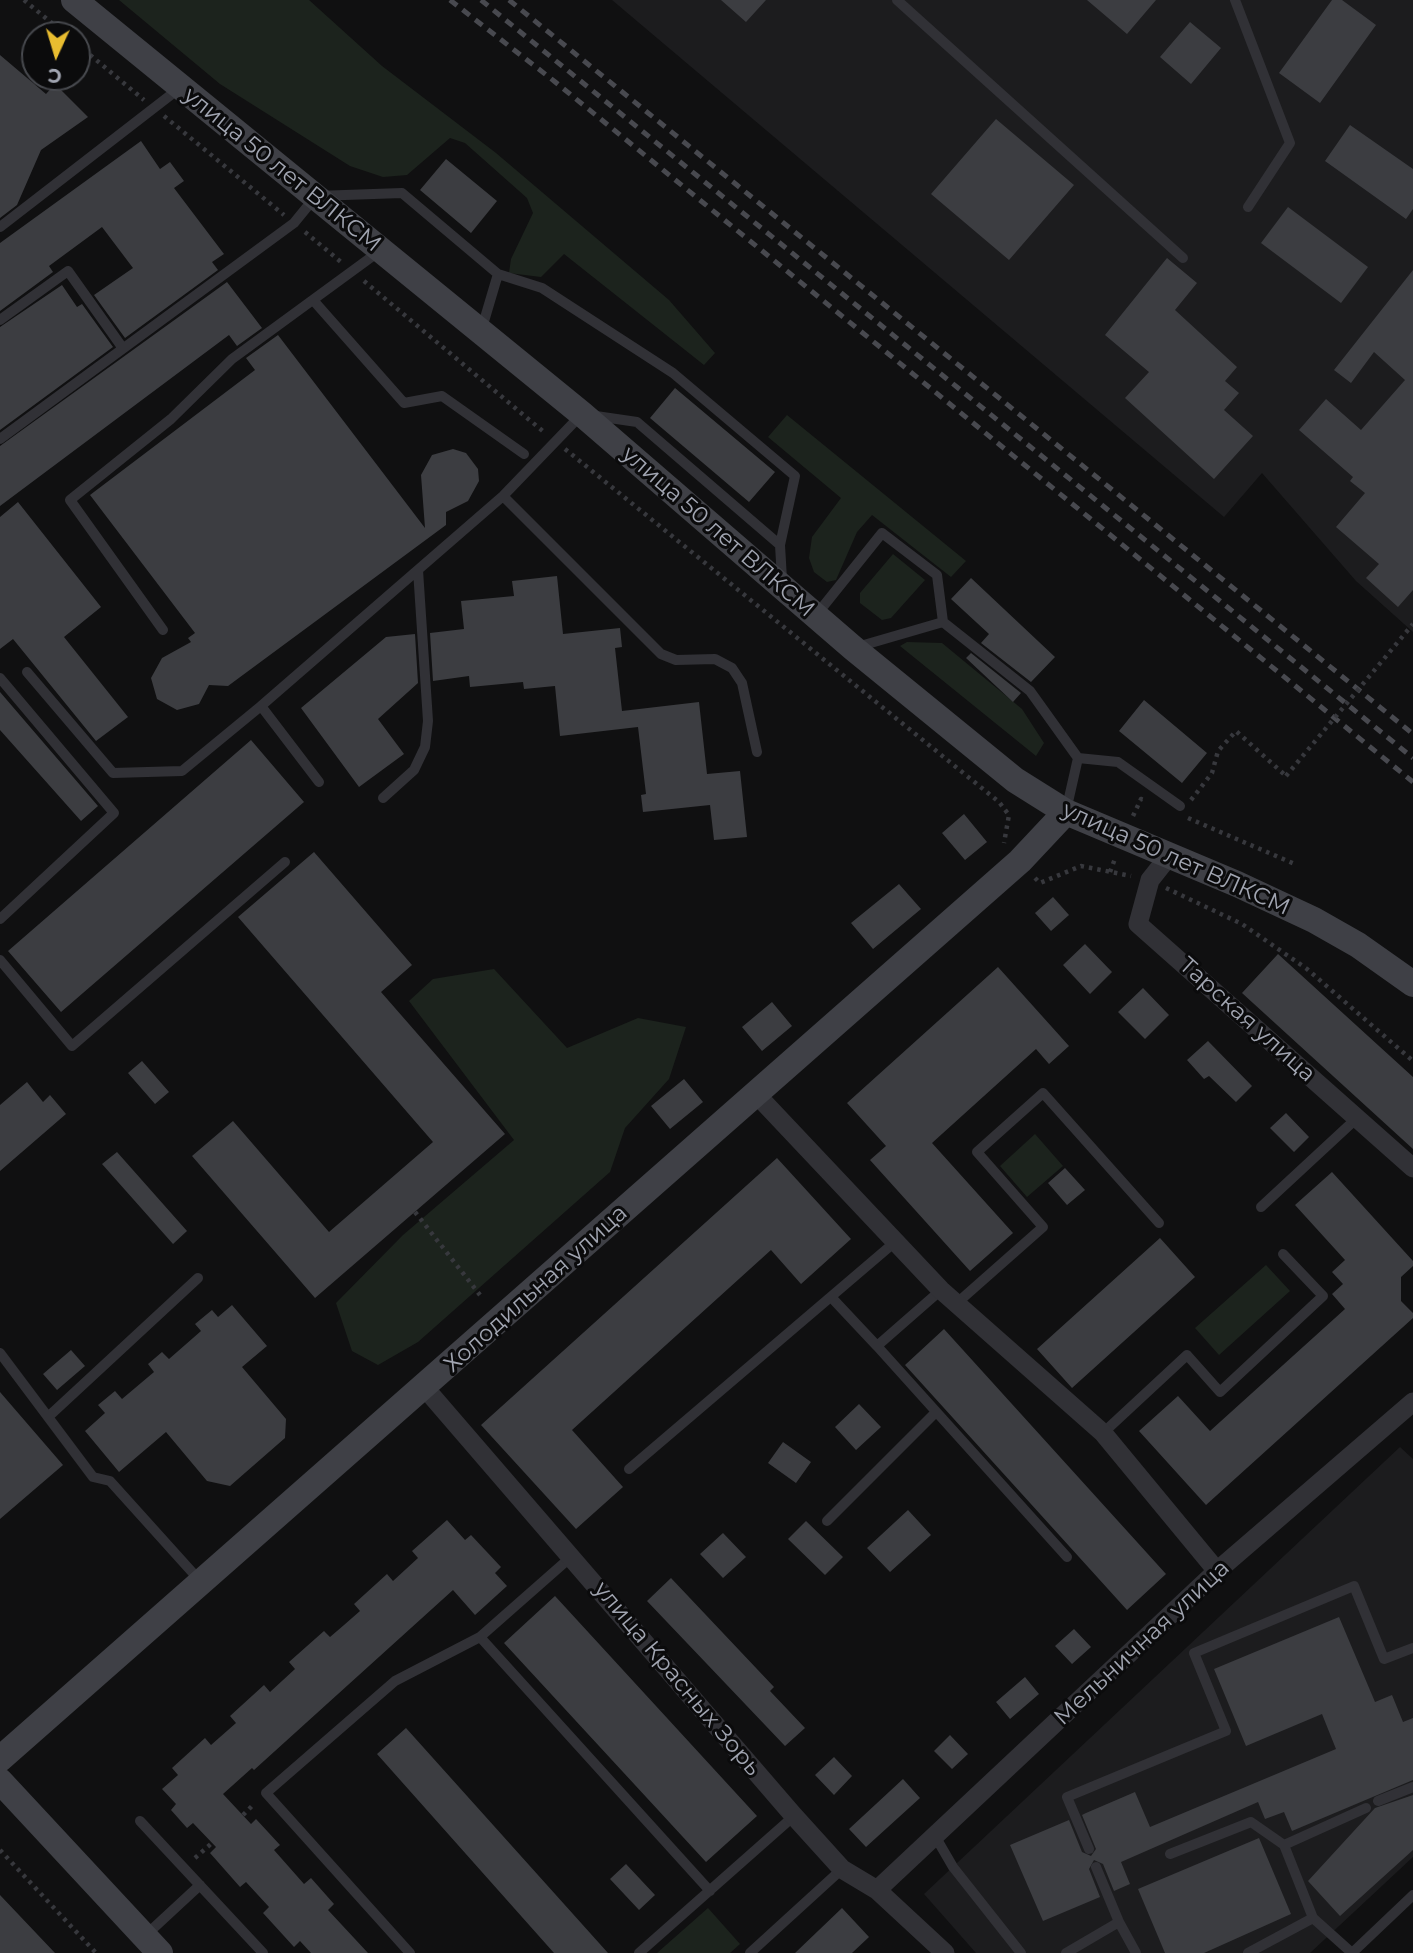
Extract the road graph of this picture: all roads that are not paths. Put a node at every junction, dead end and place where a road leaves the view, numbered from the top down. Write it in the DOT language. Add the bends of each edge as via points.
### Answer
graph roads {
  1 [pos="74,0"];
  2 [pos="897,0"];
  3 [pos="1235,0"];
  4 [pos="181,87"];
  5 [pos="316,196"];
  6 [pos="1248,207"];
  7 [pos="0,227"];
  8 [pos="381,250"];
  9 [pos="1183,258"];
  10 [pos="498,274"];
  11 [pos="313,300"];
  12 [pos="0,320"];
  13 [pos="481,332"];
  14 [pos="122,347"];
  15 [pos="582,414"];
  16 [pos="0,439"];
  17 [pos="524,454"];
  18 [pos="503,496"];
  19 [pos="780,545"];
  20 [pos="418,570"];
  21 [pos="782,587"];
  22 [pos="816,616"];
  23 [pos="943,622"];
  24 [pos="163,630"];
  25 [pos="853,648"];
  26 [pos="27,672"];
  27 [pos="0,678"];
  28 [pos="261,706"];
  29 [pos="757,752"];
  30 [pos="1078,758"];
  31 [pos="319,782"];
  32 [pos="383,798"];
  33 [pos="1180,806"];
  34 [pos="1066,813"];
  35 [pos="1169,856"];
  36 [pos="285,862"];
  37 [pos="0,919"];
  38 [pos="0,960"];
  39 [pos="1413,984"];
  40 [pos="755,1094"];
  41 [pos="1357,1118"];
  42 [pos="1413,1168"];
  43 [pos="1261,1207"];
  44 [pos="1158,1223"];
  45 [pos="895,1242"];
  46 [pos="1283,1254"];
  47 [pos="198,1278"];
  48 [pos="941,1290"];
  49 [pos="831,1297"];
  50 [pos="957,1303"];
  51 [pos="877,1346"];
  52 [pos="0,1353"];
  53 [pos="425,1388"];
  54 [pos="1413,1402"];
  55 [pos="936,1412"];
  56 [pos="48,1417"];
  57 [pos="1103,1433"];
  58 [pos="629,1469"];
  59 [pos="827,1521"];
  60 [pos="572,1556"];
  61 [pos="1066,1557"];
  62 [pos="1217,1571"];
  63 [pos="201,1582"];
  64 [pos="480,1637"];
  65 [pos="1413,1647"];
  66 [pos="0,1759"];
  67 [pos="0,1781"];
  68 [pos="1413,1787"];
  69 [pos="1378,1801"];
  70 [pos="1366,1808"];
  71 [pos="794,1816"];
  72 [pos="140,1821"];
  73 [pos="935,1836"];
  74 [pos="1284,1845"];
  75 [pos="1088,1849"];
  76 [pos="1170,1854"];
  77 [pos="1096,1867"];
  78 [pos="842,1869"];
  79 [pos="200,1885"];
  80 [pos="877,1890"];
  81 [pos="710,1891"];
  82 [pos="1413,1895"];
  83 [pos="1313,1918"];
  84 [pos="1119,1922"];
  85 [pos="152,1945"];
  86 [pos="263,1953"];
  87 [pos="410,1953"];
  88 [pos="639,1953"];
  89 [pos="750,1953"];
  90 [pos="945,1953"];
  91 [pos="1021,1953"];
  92 [pos="1066,1953"];
  93 [pos="1136,1953"];
  94 [pos="1248,1953"];
  95 [pos="1352,1953"];
  1 -- 4 [label="street, улица 50 лет ВЛКСМ"];
  2 -- 9 [label="lane"];
  3 -- 6 [label="lane" via="1290,143"];
  4 -- 5 [label="street, улица 50 лет ВЛКСМ"];
  4 -- 7 [label="lane"];
  5 -- 8 [label="street, улица 50 лет ВЛКСМ"];
  5 -- 10 [label="lane" via="402,193"];
  5 -- 14 [label="lane" via="294,223"];
  8 -- 11 [label="lane"];
  8 -- 13 [label="street, улица 50 лет ВЛКСМ"];
  10 -- 13 [label="lane"];
  10 -- 19 [label="lane" via="542,288 673,373 795,476"];
  11 -- 17 [label="lane" via="404,403 442,396"];
  11 -- 24 [label="lane" via="232,359 171,419 70,500"];
  12 -- 14 [label="lane" via="68,271"];
  13 -- 15 [label="street, улица 50 лет ВЛКСМ"];
  14 -- 16 [label="lane"];
  15 -- 18 [label="lane"];
  15 -- 19 [label="lane" via="637,422"];
  15 -- 21 [label="street, улица 50 лет ВЛКСМ"];
  18 -- 20 [label="lane"];
  18 -- 29 [label="lane" via="661,654 676,660 715,659 732,668 742,683"];
  19 -- 21 [label="lane"];
  20 -- 28 [label="lane"];
  20 -- 32 [label="lane" via="428,720 425,747 414,770"];
  21 -- 22 [label="street, улица 50 лет ВЛКСМ"];
  22 -- 23 [label="lane" via="882,533 937,575"];
  22 -- 25 [label="street, улица 50 лет ВЛКСМ"];
  23 -- 25 [label="lane"];
  23 -- 30 [label="lane" via="1030,691"];
  25 -- 34 [label="street, улица 50 лет ВЛКСМ" via="958,737"];
  26 -- 28 [label="lane" via="113,773 182,771"];
  27 -- 37 [label="lane" via="114,813"];
  28 -- 31 [label="lane"];
  30 -- 33 [label="lane" via="1118,762"];
  30 -- 34 [label="lane"];
  34 -- 35 [label="street, улица 50 лет ВЛКСМ"];
  34 -- 40 [label="street, Холодильная улица" via="1020,861"];
  35 -- 39 [label="street, улица 50 лет ВЛКСМ" via="1314,920 1358,944"];
  35 -- 41 [label="street, Тарская улица" via="1150,880 1138,924"];
  36 -- 38 [label="lane" via="72,1046"];
  40 -- 45 [label="street"];
  40 -- 53 [label="street, Холодильная улица"];
  41 -- 42 [label="street, Тарская улица"];
  41 -- 43 [label="lane"];
  44 -- 50 [label="lane" via="1043,1093 976,1152 1043,1227"];
  45 -- 48 [label="street"];
  45 -- 49 [label="lane"];
  46 -- 57 [label="lane" via="1323,1296 1220,1392 1187,1355"];
  47 -- 56 [label="lane"];
  48 -- 50 [label="street"];
  48 -- 51 [label="lane"];
  49 -- 51 [label="lane"];
  49 -- 58 [label="lane"];
  50 -- 57 [label="street"];
  51 -- 55 [label="lane"];
  52 -- 56 [label="lane"];
  53 -- 60 [label="street, улица Красных Зорь"];
  53 -- 63 [label="street, Холодильная улица"];
  54 -- 62 [label="street, Мельничная улица"];
  55 -- 59 [label="lane"];
  55 -- 61 [label="lane"];
  56 -- 63 [label="lane" via="93,1477 110,1481"];
  57 -- 62 [label="street"];
  60 -- 64 [label="lane"];
  60 -- 71 [label="street, улица Красных Зорь"];
  62 -- 73 [label="street, Мельничная улица"];
  63 -- 66 [label="street, Холодильная улица"];
  64 -- 81 [label="lane"];
  64 -- 87 [label="lane" via="394,1681 266,1793"];
  65 -- 75 [label="lane" via="1384,1659 1354,1586 1194,1653 1226,1731 1067,1797"];
  67 -- 85 [label="street"];
  68 -- 69 [label="lane"];
  70 -- 74 [label="lane"];
  71 -- 78 [label="street, улица Красных Зорь"];
  71 -- 81 [label="lane"];
  72 -- 79 [label="lane"];
  73 -- 80 [label="street, Мельничная улица"];
  73 -- 91 [label="lane" via="953,1867"];
  74 -- 76 [label="lane" via="1251,1822"];
  74 -- 83 [label="lane"];
  77 -- 84 [label="lane"];
  78 -- 80 [label="street, улица Красных Зорь"];
  78 -- 89 [label="lane"];
  79 -- 85 [label="lane"];
  79 -- 86 [label="lane"];
  80 -- 90 [label="street, улица Красных Зорь"];
  81 -- 88 [label="lane"];
  82 -- 95 [label="lane"];
  83 -- 94 [label="lane"];
  83 -- 95 [label="lane"];
  84 -- 92 [label="lane"];
  84 -- 93 [label="lane"];
}
